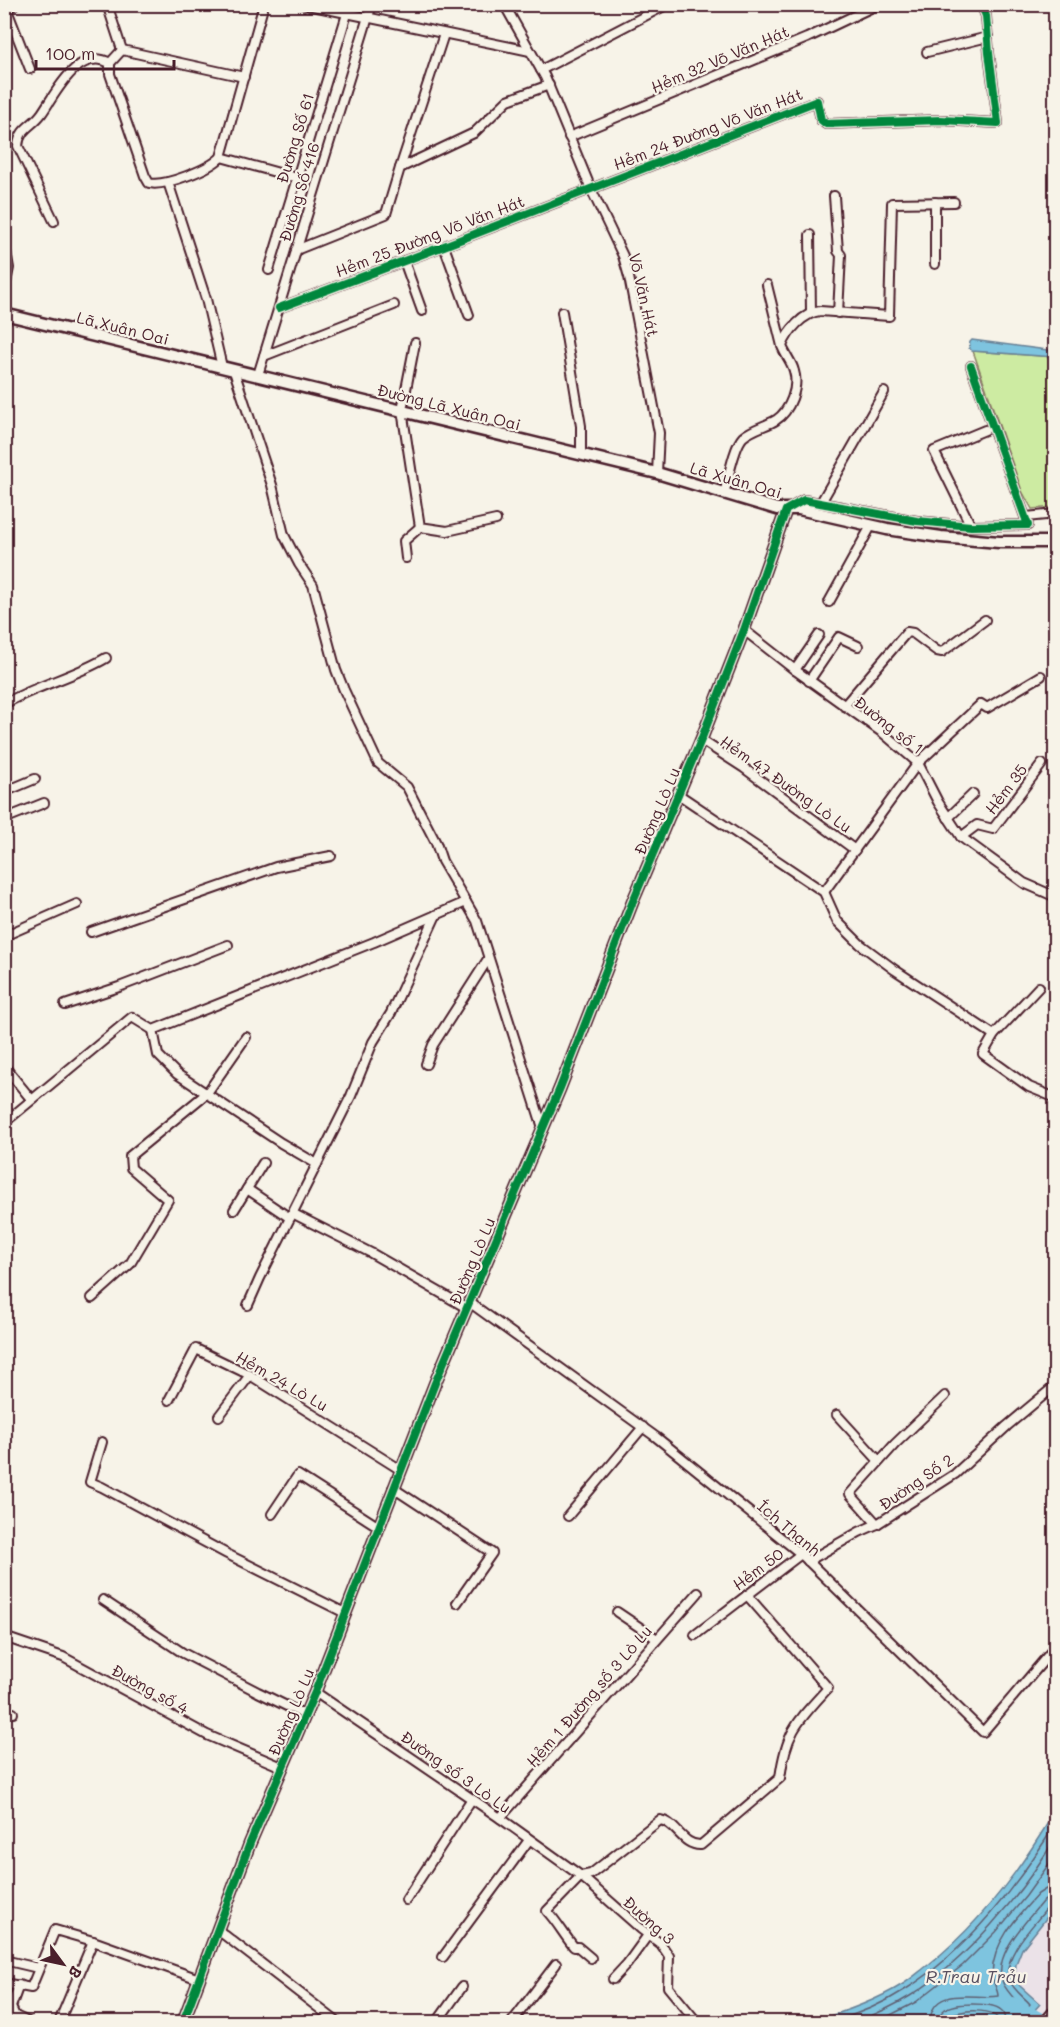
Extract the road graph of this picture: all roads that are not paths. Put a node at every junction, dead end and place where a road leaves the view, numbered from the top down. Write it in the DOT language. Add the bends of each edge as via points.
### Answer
graph roads {
  1 [pos="15,4"];
  2 [pos="107,4"];
  3 [pos="264,4"];
  4 [pos="303,4"];
  5 [pos="350,4"];
  6 [pos="372,4"];
  7 [pos="504,4"];
  8 [pos="668,4"];
  9 [pos="879,4"];
  10 [pos="941,4"];
  11 [pos="981,4"];
  12 [pos="925,8"];
  13 [pos="6,10"];
  14 [pos="347,14"];
  15 [pos="368,18"];
  16 [pos="444,33"];
  17 [pos="988,37"];
  18 [pos="122,50"];
  19 [pos="530,51"];
  20 [pos="927,52"];
  21 [pos="110,63"];
  22 [pos="30,69"];
  23 [pos="541,69"];
  24 [pos="243,77"];
  25 [pos="549,85"];
  26 [pos="569,137"];
  27 [pos="221,157"];
  28 [pos="400,168"];
  29 [pos="297,178"];
  30 [pos="168,182"];
  31 [pos="591,189"];
  32 [pos="834,196"];
  33 [pos="935,202"];
  34 [pos="954,202"];
  35 [pos="54,221"];
  36 [pos="810,235"];
  37 [pos="4,240"];
  38 [pos="444,246"];
  39 [pos="296,250"];
  40 [pos="404,261"];
  41 [pos="935,264"];
  42 [pos="269,270"];
  43 [pos="767,285"];
  44 [pos="4,291"];
  45 [pos="394,305"];
  46 [pos="279,308"];
  47 [pos="422,311"];
  48 [pos="562,312"];
  49 [pos="811,312"];
  50 [pos="838,313"];
  51 [pos="4,314"];
  52 [pos="469,315"];
  53 [pos="415,342"];
  54 [pos="782,346"];
  55 [pos="264,356"];
  56 [pos="971,366"];
  57 [pos="222,367"];
  58 [pos="234,371"];
  59 [pos="258,375"];
  60 [pos="884,392"];
  61 [pos="402,410"];
  62 [pos="985,430"];
  63 [pos="581,454"];
  64 [pos="657,473"];
  65 [pos="724,494"];
  66 [pos="820,504"];
  67 [pos="786,510"];
  68 [pos="1056,514"];
  69 [pos="496,520"];
  70 [pos="1027,521"];
  71 [pos="871,526"];
  72 [pos="971,526"];
  73 [pos="420,527"];
  74 [pos="1056,542"];
  75 [pos="406,558"];
  76 [pos="829,602"];
  77 [pos="985,620"];
  78 [pos="744,630"];
  79 [pos="819,635"];
  80 [pos="858,646"];
  81 [pos="106,658"];
  82 [pos="795,670"];
  83 [pos="1041,676"];
  84 [pos="809,681"];
  85 [pos="4,704"];
  86 [pos="844,706"];
  87 [pos="701,741"];
  88 [pos="918,763"];
  89 [pos="1042,764"];
  90 [pos="34,780"];
  91 [pos="4,792"];
  92 [pos="678,794"];
  93 [pos="973,794"];
  94 [pos="44,803"];
  95 [pos="948,818"];
  96 [pos="4,819"];
  97 [pos="961,837"];
  98 [pos="855,850"];
  99 [pos="331,856"];
  100 [pos="824,892"];
  101 [pos="1056,897"];
  102 [pos="466,902"];
  103 [pos="77,904"];
  104 [pos="436,915"];
  105 [pos="91,932"];
  106 [pos="4,936"];
  107 [pos="228,945"];
  108 [pos="488,959"];
  109 [pos="1039,987"];
  110 [pos="65,1005"];
  111 [pos="153,1030"];
  112 [pos="994,1035"];
  113 [pos="246,1037"];
  114 [pos="426,1064"];
  115 [pos="4,1066"];
  116 [pos="207,1093"];
  117 [pos="1056,1098"];
  118 [pos="31,1099"];
  119 [pos="4,1123"];
  120 [pos="543,1128"];
  121 [pos="263,1163"];
  122 [pos="317,1164"];
  123 [pos="248,1189"];
  124 [pos="234,1210"];
  125 [pos="291,1215"];
  126 [pos="92,1298"];
  127 [pos="248,1305"];
  128 [pos="468,1305"];
  129 [pos="250,1375"];
  130 [pos="1056,1385"];
  131 [pos="945,1396"];
  132 [pos="169,1400"];
  133 [pos="837,1415"];
  134 [pos="219,1416"];
  135 [pos="643,1427"];
  136 [pos="102,1442"];
  137 [pos="879,1461"];
  138 [pos="401,1470"];
  139 [pos="393,1488"];
  140 [pos="272,1514"];
  141 [pos="568,1516"];
  142 [pos="877,1524"];
  143 [pos="380,1527"];
  144 [pos="801,1554"];
  145 [pos="808,1561"];
  146 [pos="698,1593"];
  147 [pos="747,1595"];
  148 [pos="103,1600"];
  149 [pos="457,1603"];
  150 [pos="618,1612"];
  151 [pos="345,1613"];
  152 [pos="696,1635"];
  153 [pos="4,1637"];
  154 [pos="657,1639"];
  155 [pos="1056,1646"];
  156 [pos="315,1692"];
  157 [pos="305,1715"];
  158 [pos="282,1767"];
  159 [pos="471,1800"];
  160 [pos="500,1818"];
  161 [pos="530,1840"];
  162 [pos="581,1876"];
  163 [pos="406,1900"];
  164 [pos="218,1930"];
  165 [pos="648,1935"];
  166 [pos="93,1941"];
  167 [pos="443,1957"];
  168 [pos="591,1958"];
  169 [pos="4,1960"];
  170 [pos="556,1964"];
  171 [pos="38,1968"];
  172 [pos="199,1979"];
  173 [pos="613,1979"];
  174 [pos="4,1983"];
  175 [pos="19,1985"];
  176 [pos="462,1987"];
  177 [pos="1056,2008"];
  178 [pos="15,2019"];
  179 [pos="28,2022"];
  180 [pos="59,2022"];
  181 [pos="183,2022"];
  182 [pos="337,2022"];
  183 [pos="437,2022"];
  184 [pos="512,2022"];
  185 [pos="697,2022"];
  186 [pos="1044,2022"];
  1 -- 13 [label="street"];
  2 -- 18 [label="street"];
  3 -- 24 [label="street"];
  4 -- 14 [label="street"];
  5 -- 14 [label="street, Đường Số 61"];
  6 -- 15 [label="street, Đường Số 416"];
  7 -- 19 [label="street, Võ Văn Hát"];
  8 -- 23 [label="street"];
  9 -- 26 [label="street, Hẻm 32 Võ Văn Hát"];
  10 -- 12 [label="street"];
  11 -- 17 [label="street"];
  13 -- 22 [label="street"];
  14 -- 15 [label="street"];
  14 -- 29 [label="street, Đường Số 61"];
  15 -- 16 [label="street"];
  15 -- 39 [label="street, Đường Số 416"];
  16 -- 19 [label="street"];
  16 -- 28 [label="street"];
  17 -- 20 [label="street"];
  17 -- 31 [label="street, Hẻm 24 Đường Võ Văn Hát" via="998,123 941,120 826,124 821,120 817,101"];
  18 -- 21 [label="street"];
  18 -- 24 [label="street"];
  19 -- 23 [label="street, Võ Văn Hát"];
  21 -- 30 [label="street" via="110,74 144,176 149,183"];
  21 -- 35 [label="street" via="101,58 79,65 19,136 18,146"];
  23 -- 25 [label="street, Võ Văn Hát"];
  24 -- 27 [label="street"];
  25 -- 26 [label="street, Võ Văn Hát"];
  25 -- 28 [label="street" via="508,100 474,133"];
  26 -- 31 [label="street, Võ Văn Hát"];
  27 -- 29 [label="street"];
  27 -- 30 [label="street" via="214,164"];
  28 -- 39 [label="street" via="386,214"];
  29 -- 42 [label="street, Đường Số 61"];
  30 -- 57 [label="street" via="206,299"];
  31 -- 38 [label="street, Hẻm 25 Đường Võ Văn Hát"];
  31 -- 64 [label="street, Võ Văn Hát" via="629,277 659,433"];
  32 -- 50 [label="street" via="841,255"];
  33 -- 34 [label="street"];
  33 -- 41 [label="street"];
  33 -- 50 [label="street" via="892,203 889,316"];
  36 -- 49 [label="street"];
  37 -- 44 [label="street" via="9,268"];
  38 -- 40 [label="street, Hẻm 25 Đường Võ Văn Hát"];
  38 -- 52 [label="street"];
  39 -- 46 [label="street, Đường Số 416"];
  40 -- 46 [label="street, Hẻm 25 Đường Võ Văn Hát"];
  40 -- 47 [label="street"];
  43 -- 54 [label="street"];
  45 -- 55 [label="street"];
  46 -- 55 [label="street, Đường Số 416"];
  48 -- 63 [label="street" via="581,426"];
  49 -- 50 [label="street"];
  49 -- 54 [label="street"];
  51 -- 57 [label="main road, Lã Xuân Oai"];
  53 -- 61 [label="street"];
  54 -- 65 [label="street" via="795,371 793,395 777,419 743,437"];
  55 -- 59 [label="street, Đường Số 416"];
  56 -- 70 [label="street"];
  57 -- 58 [label="main road, Lã Xuân Oai"];
  58 -- 59 [label="main road, Đường Lã Xuân Oai"];
  58 -- 102 [label="street" via="272,485 284,535 313,585 344,690 378,763 407,787"];
  59 -- 61 [label="main road, Đường Lã Xuân Oai"];
  60 -- 66 [label="street"];
  61 -- 63 [label="main road, Đường Lã Xuân Oai"];
  61 -- 73 [label="street"];
  62 -- 72 [label="street" via="934,451"];
  63 -- 64 [label="main road, Đường Lã Xuân Oai"];
  64 -- 65 [label="main road, Lã Xuân Oai"];
  65 -- 67 [label="main road, Lã Xuân Oai"];
  66 -- 67 [label="street" via="804,500"];
  66 -- 72 [label="street" via="899,519"];
  67 -- 71 [label="main road, Lã Xuân Oai" via="799,509"];
  67 -- 78 [label="street, Đường Lò Lu"];
  68 -- 70 [label="street"];
  69 -- 73 [label="street" via="447,531"];
  70 -- 72 [label="street"];
  71 -- 74 [label="main road, Lã Xuân Oai" via="988,541"];
  71 -- 76 [label="street"];
  73 -- 75 [label="street" via="404,541"];
  77 -- 86 [label="street" via="942,652 907,632"];
  78 -- 82 [label="street, Đường số 1"];
  78 -- 87 [label="street, Đường Lò Lu"];
  79 -- 82 [label="street"];
  80 -- 84 [label="street" via="839,637"];
  81 -- 85 [label="street"];
  82 -- 84 [label="street, Đường số 1"];
  83 -- 88 [label="street" via="987,708 981,704"];
  84 -- 86 [label="street, Đường số 1"];
  86 -- 88 [label="street, Đường số 1"];
  87 -- 92 [label="street, Đường Lò Lu"];
  87 -- 98 [label="street, Hẻm 47 Đường Lò Lu"];
  88 -- 95 [label="street, Đường số 1"];
  88 -- 98 [label="street"];
  89 -- 97 [label="street, Hẻm 35" via="993,829 977,825"];
  90 -- 91 [label="street"];
  92 -- 100 [label="street"];
  92 -- 120 [label="street, Đường Lò Lu"];
  93 -- 95 [label="street"];
  94 -- 96 [label="street"];
  95 -- 97 [label="street, Đường số 1"];
  97 -- 101 [label="street, Đường số 1" via="1024,883"];
  98 -- 100 [label="street"];
  99 -- 105 [label="street" via="276,867"];
  100 -- 112 [label="street" via="837,921 860,944"];
  102 -- 104 [label="street"];
  102 -- 108 [label="street" via="477,921"];
  103 -- 106 [label="street"];
  104 -- 111 [label="street"];
  104 -- 122 [label="street"];
  107 -- 110 [label="street"];
  108 -- 114 [label="street" via="433,1045"];
  108 -- 120 [label="street"];
  109 -- 112 [label="street"];
  111 -- 116 [label="street" via="158,1055 177,1074"];
  111 -- 118 [label="street" via="132,1017"];
  112 -- 117 [label="street" via="982,1054 1029,1087"];
  113 -- 116 [label="street"];
  115 -- 118 [label="street"];
  116 -- 122 [label="street"];
  116 -- 126 [label="street" via="130,1156 131,1168 168,1200 130,1264"];
  118 -- 119 [label="street"];
  120 -- 128 [label="street, Đường Lò Lu"];
  121 -- 123 [label="street"];
  122 -- 125 [label="street"];
  123 -- 124 [label="street"];
  123 -- 125 [label="street, Ích Thạnh"];
  125 -- 127 [label="street"];
  125 -- 128 [label="street, Ích Thạnh" via="371,1252"];
  128 -- 135 [label="street, Ích Thạnh"];
  128 -- 138 [label="street, Đường Lò Lu"];
  129 -- 132 [label="street, Hẻm 24 Lò Lu" via="196,1349"];
  129 -- 134 [label="street"];
  129 -- 138 [label="street, Hẻm 24 Lò Lu"];
  130 -- 142 [label="street, Đường Số 2" via="955,1474"];
  131 -- 137 [label="street"];
  133 -- 137 [label="street"];
  135 -- 141 [label="street"];
  135 -- 144 [label="street, Ích Thạnh"];
  136 -- 151 [label="street" via="90,1482"];
  137 -- 142 [label="street" via="850,1494"];
  138 -- 139 [label="street, Đường Lò Lu"];
  139 -- 143 [label="street, Đường Lò Lu"];
  139 -- 149 [label="street" via="492,1553"];
  140 -- 143 [label="street" via="298,1475"];
  142 -- 145 [label="street, Đường Số 2"];
  143 -- 151 [label="street, Đường Lò Lu"];
  144 -- 145 [label="street, Ích Thạnh"];
  144 -- 147 [label="street, Hẻm 50"];
  145 -- 155 [label="street, Ích Thạnh" via="983,1731"];
  146 -- 154 [label="street, Hẻm 1 Đường số 3 Lò Lu"];
  147 -- 152 [label="street, Hẻm 50"];
  147 -- 162 [label="street" via="828,1688 793,1729 780,1778 701,1845 691,1843 660,1820 591,1874"];
  148 -- 157 [label="street" via="183,1653"];
  150 -- 154 [label="street"];
  151 -- 156 [label="street, Đường Lò Lu"];
  153 -- 158 [label="street, Đường số 4" via="63,1656 207,1735"];
  154 -- 160 [label="street, Hẻm 1 Đường số 3 Lò Lu"];
  156 -- 157 [label="street, Đường Lò Lu"];
  156 -- 159 [label="street, Đường số 3 Lò Lu"];
  157 -- 158 [label="street, Đường Lò Lu"];
  158 -- 164 [label="street, Đường Lò Lu"];
  159 -- 160 [label="street, Đường số 3 Lò Lu"];
  159 -- 163 [label="street"];
  160 -- 161 [label="street, Đường số 3 Lò Lu"];
  161 -- 162 [label="street, Đường số 3 Lò Lu"];
  161 -- 167 [label="street"];
  162 -- 165 [label="street, Đường 3"];
  162 -- 168 [label="street" via="547,1911 574,1947"];
  164 -- 172 [label="street, Đường Lò Lu"];
  164 -- 182 [label="street"];
  165 -- 173 [label="street"];
  165 -- 185 [label="street, Đường 3" via="668,1952 668,1987"];
  166 -- 171 [label="street" via="55,1930"];
  166 -- 172 [label="street"];
  166 -- 180 [label="street"];
  169 -- 171 [label="street"];
  170 -- 184 [label="street"];
  171 -- 175 [label="street" via="32,1988"];
  172 -- 181 [label="street, Đường Lò Lu"];
  174 -- 175 [label="street"];
  175 -- 178 [label="street" via="11,2007"];
  176 -- 183 [label="street"];
  177 -- 186 [label="street"];
  178 -- 179 [label="street"];
}
